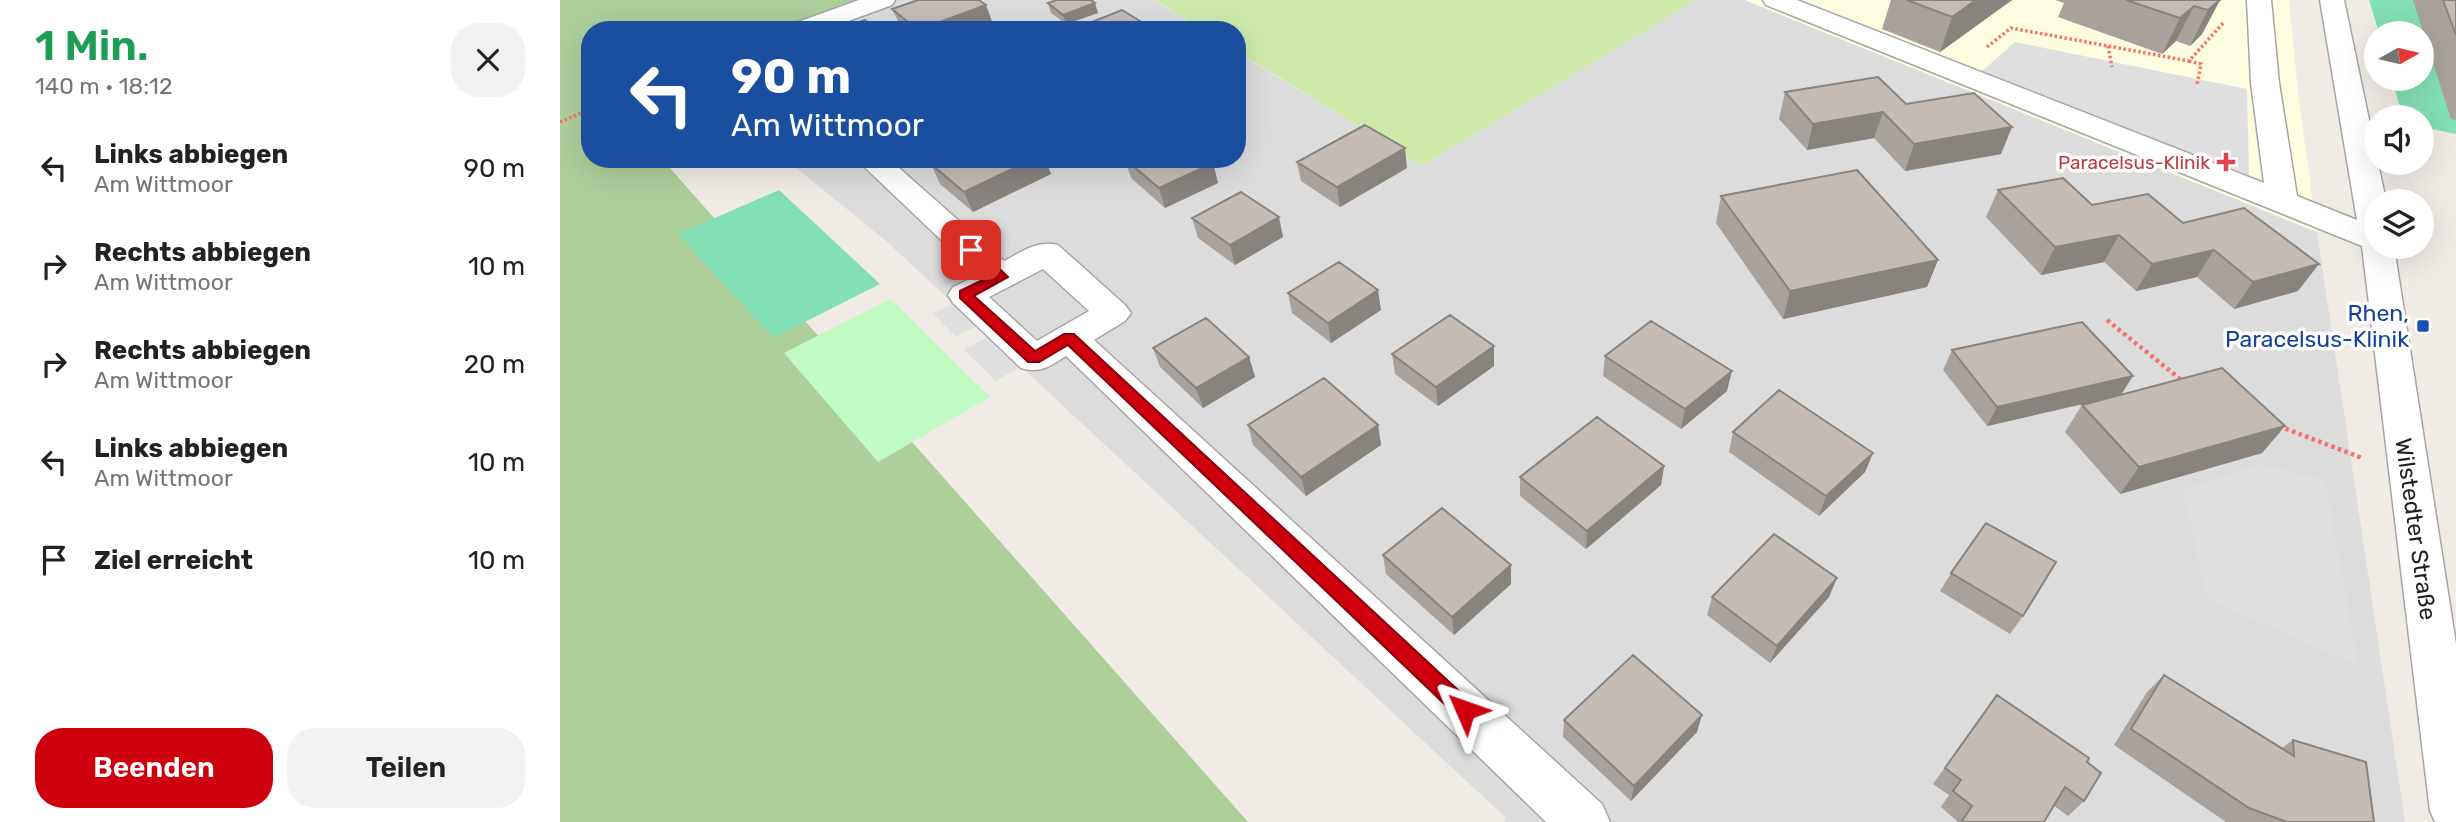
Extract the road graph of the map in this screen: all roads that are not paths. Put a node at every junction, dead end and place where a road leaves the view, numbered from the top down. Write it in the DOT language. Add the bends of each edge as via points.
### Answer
graph roads {
  1 [pos="883,0"];
  2 [pos="1775,0"];
  3 [pos="2259,0"];
  4 [pos="2333,0"];
  5 [pos="824,21"];
  6 [pos="881,168"];
  7 [pos="2367,189"];
  8 [pos="2282,202"];
  9 [pos="2364,233"];
  10 [pos="2380,259"];
  11 [pos="1001,277"];
  12 [pos="1069,338"];
  13 [pos="2456,811"];
  14 [pos="1584,822"];
  1 -- 5 [label="street"];
  2 -- 8 [label="street"];
  3 -- 8 [label="street"];
  4 -- 7 [label="street"];
  6 -- 11 [label="street"];
  8 -- 9 [label="street"];
  10 -- 13 [label="street, Wilstedter Straße"];
  11 -- 12 [label="street" via="965,295 1034,359"];
  11 -- 12 [label="street" via="1046,253 1113,313"];
  12 -- 14 [label="street"];
}
